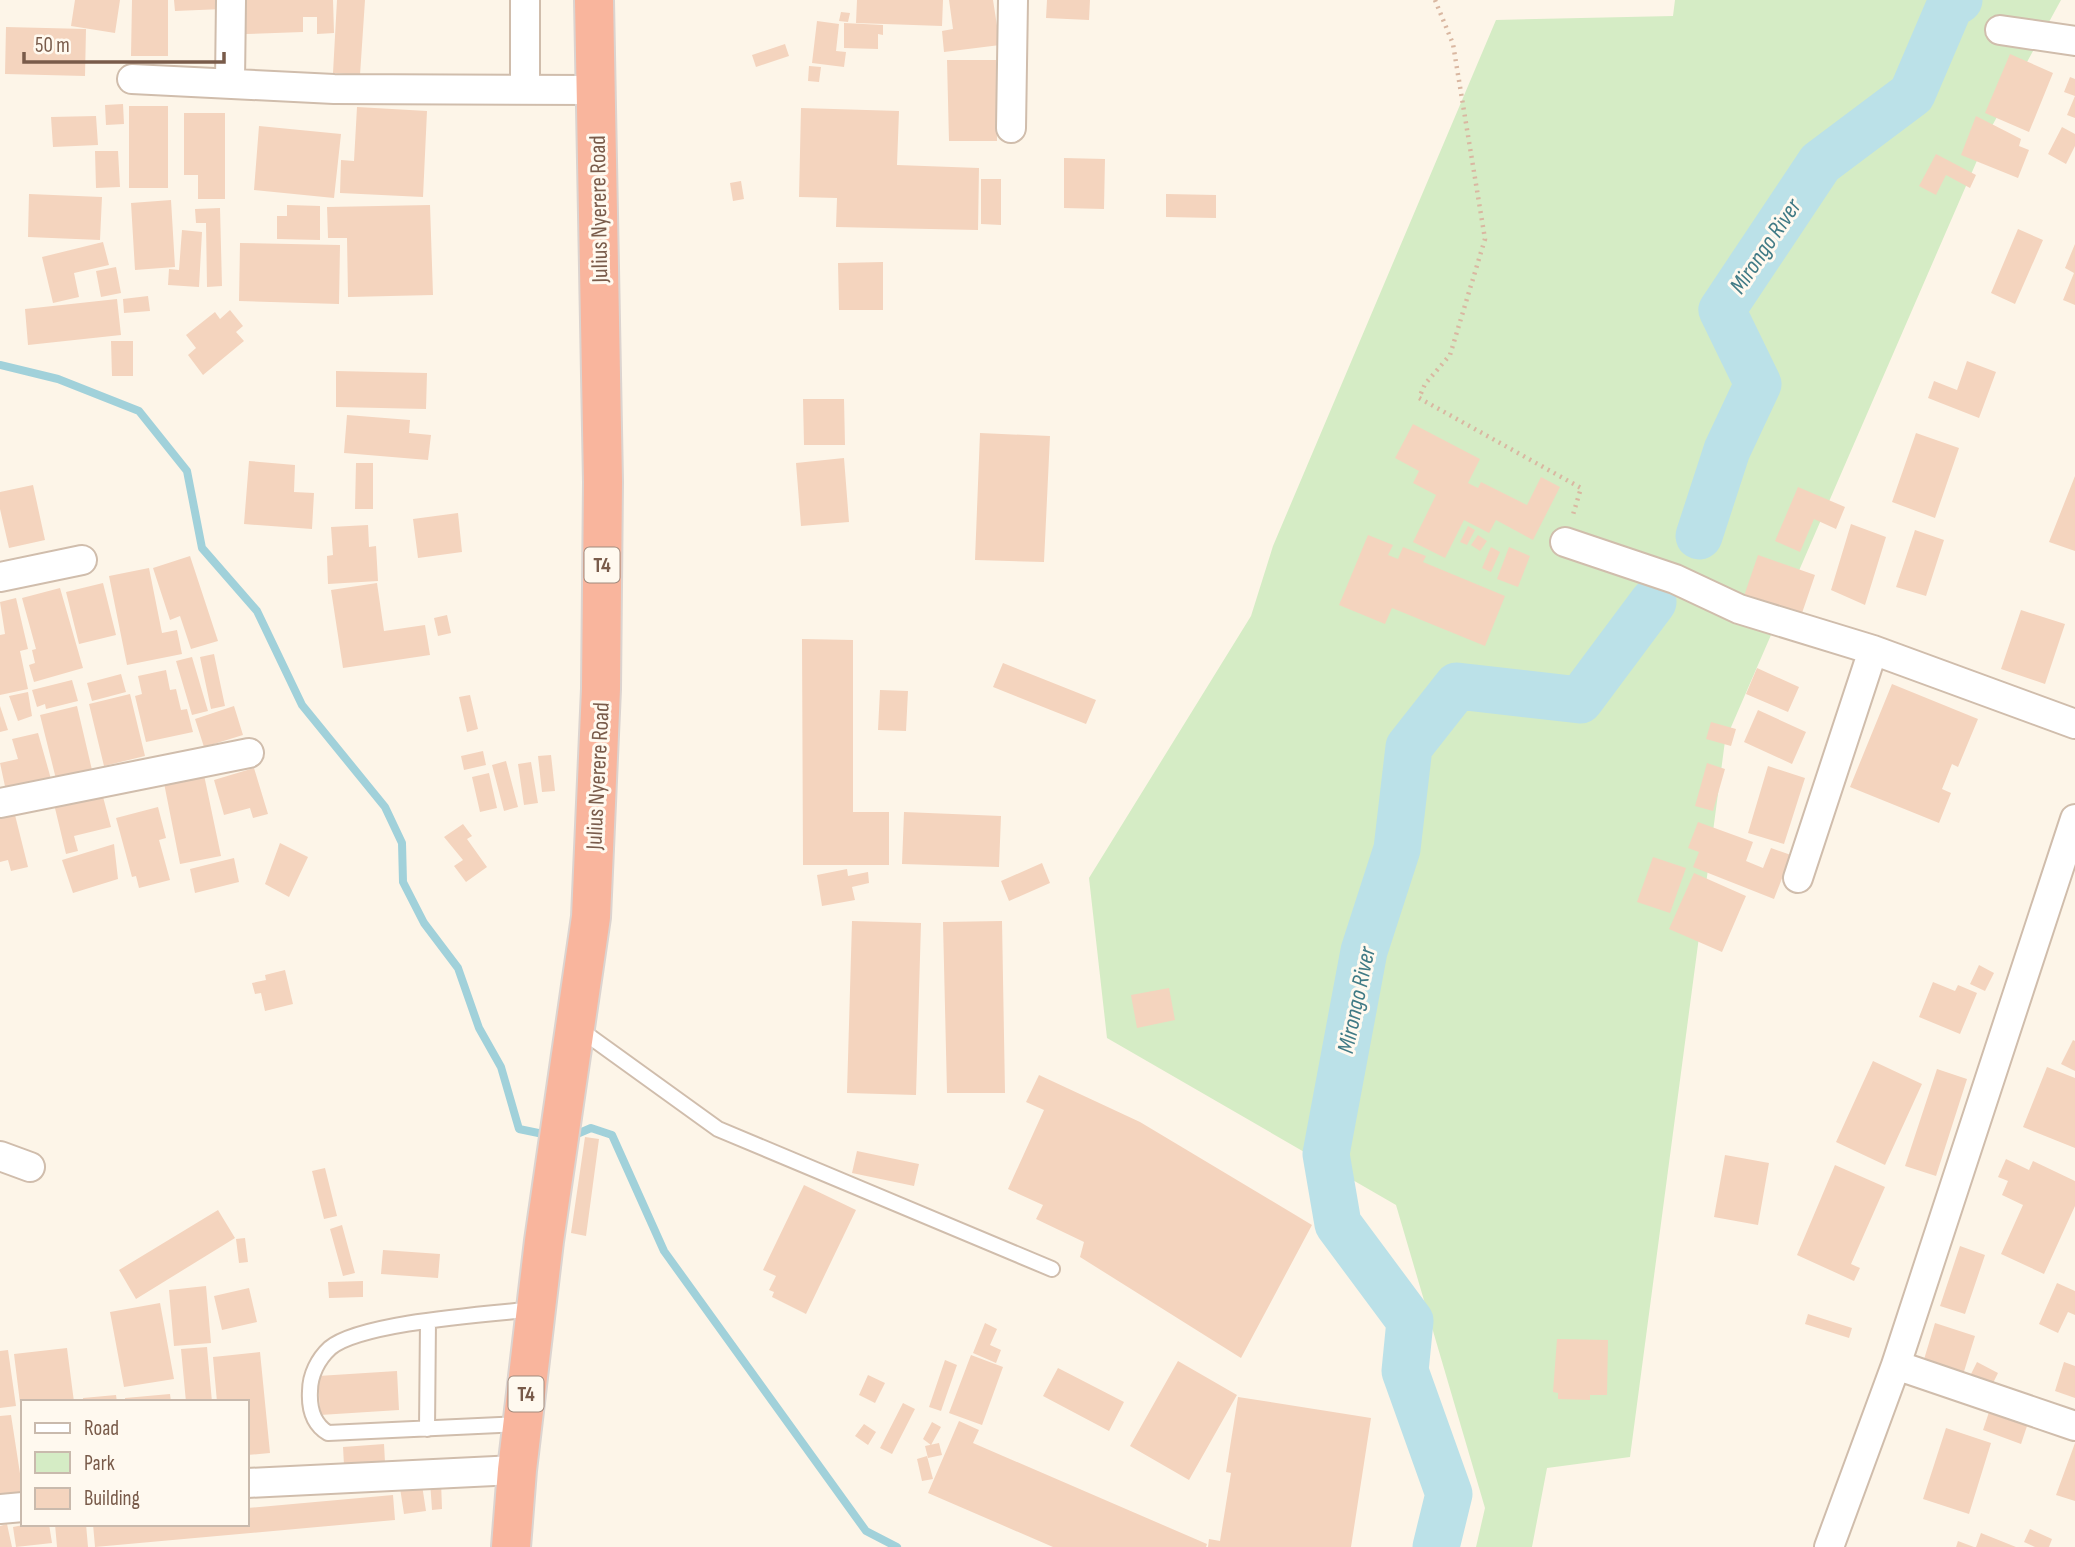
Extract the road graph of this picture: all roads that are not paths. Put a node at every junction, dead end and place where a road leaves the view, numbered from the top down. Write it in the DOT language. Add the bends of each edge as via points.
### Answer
graph roads {
  1 [pos="231,0"];
  2 [pos="525,0"];
  3 [pos="594,0"];
  4 [pos="1013,0"];
  5 [pos="2000,30"];
  6 [pos="2075,41"];
  7 [pos="132,79"];
  8 [pos="230,81"];
  9 [pos="525,90"];
  10 [pos="595,90"];
  11 [pos="1011,128"];
  12 [pos="1566,542"];
  13 [pos="82,560"];
  14 [pos="0,577"];
  15 [pos="1873,650"];
  16 [pos="2075,724"];
  17 [pos="249,752"];
  18 [pos="0,803"];
  19 [pos="2075,819"];
  20 [pos="1798,877"];
  21 [pos="575,1026"];
  22 [pos="0,1156"];
  23 [pos="30,1167"];
  24 [pos="1052,1269"];
  25 [pos="536,1309"];
  26 [pos="428,1321"];
  27 [pos="1896,1365"];
  28 [pos="522,1424"];
  29 [pos="2075,1426"];
  30 [pos="427,1429"];
  31 [pos="517,1469"];
  32 [pos="248,1483"];
  33 [pos="21,1507"];
  34 [pos="0,1509"];
  35 [pos="511,1547"];
  36 [pos="1829,1547"];
  1 -- 8 [label="street"];
  2 -- 9 [label="street"];
  3 -- 10 [label="highway, Julius Nyerere Road / T4"];
  4 -- 11 [label="street"];
  5 -- 6 [label="street"];
  7 -- 8 [label="street"];
  8 -- 9 [label="street" via="334,89"];
  9 -- 10 [label="street"];
  10 -- 21 [label="highway, Julius Nyerere Road / T4" via="603,482 601,689 591,918"];
  12 -- 15 [label="street" via="1675,579 1739,610"];
  13 -- 14 [label="street"];
  15 -- 16 [label="street"];
  15 -- 20 [label="street"];
  17 -- 18 [label="street"];
  19 -- 27 [label="street"];
  21 -- 24 [label="lane" via="718,1129"];
  21 -- 25 [label="highway, Julius Nyerere Road / T4"];
  22 -- 23 [label="street"];
  25 -- 26 [label="lane"];
  25 -- 28 [label="highway, Julius Nyerere Road / T4"];
  26 -- 30 [label="lane"];
  26 -- 30 [label="lane" via="362,1335 330,1348 313,1373 310,1392 312,1416 328,1433"];
  27 -- 29 [label="street"];
  27 -- 36 [label="street"];
  28 -- 30 [label="lane"];
  28 -- 31 [label="highway, Julius Nyerere Road / T4"];
  31 -- 32 [label="street"];
  31 -- 35 [label="highway, Julius Nyerere Road / T4"];
  33 -- 34 [label="street"];
}
